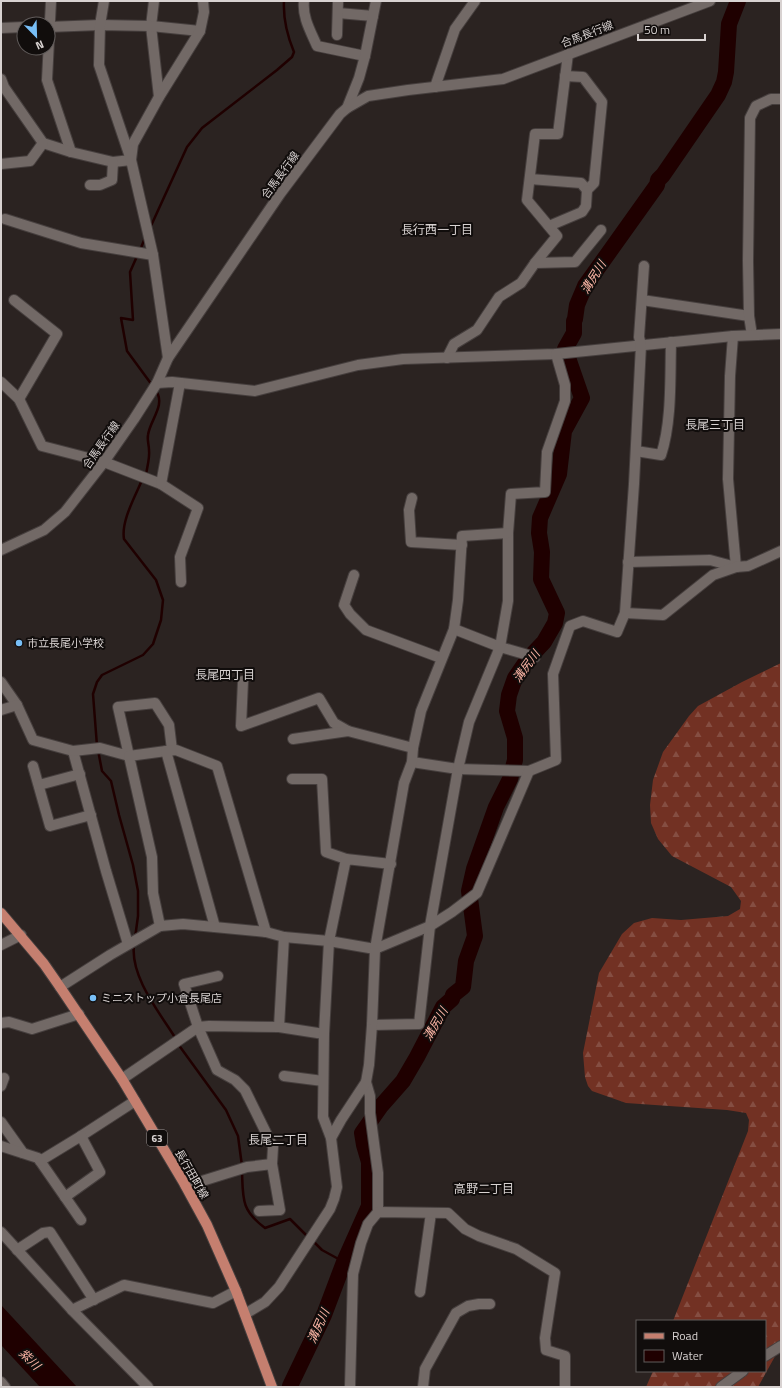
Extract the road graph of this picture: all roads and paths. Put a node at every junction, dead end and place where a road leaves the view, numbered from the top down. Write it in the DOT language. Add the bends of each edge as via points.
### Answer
graph roads {
  1 [pos="51,1"];
  2 [pos="104,1"];
  3 [pos="154,1"];
  4 [pos="203,1"];
  5 [pos="211,1"];
  6 [pos="304,1"];
  7 [pos="338,1"];
  8 [pos="376,1"];
  9 [pos="475,1"];
  10 [pos="710,1"];
  11 [pos="204,12"];
  12 [pos="338,13"];
  13 [pos="50,16"];
  14 [pos="373,16"];
  15 [pos="100,25"];
  16 [pos="56,26"];
  17 [pos="151,26"];
  18 [pos="16,27"];
  19 [pos="1,28"];
  20 [pos="200,31"];
  21 [pos="337,35"];
  22 [pos="568,54"];
  23 [pos="48,56"];
  24 [pos="365,56"];
  25 [pos="565,76"];
  26 [pos="1,79"];
  27 [pos="435,87"];
  28 [pos="159,97"];
  29 [pos="781,99"];
  30 [pos="347,108"];
  31 [pos="43,143"];
  32 [pos="71,152"];
  33 [pos="131,160"];
  34 [pos="113,162"];
  35 [pos="1,164"];
  36 [pos="530,178"];
  37 [pos="90,185"];
  38 [pos="587,190"];
  39 [pos="5,220"];
  40 [pos="549,226"];
  41 [pos="601,230"];
  42 [pos="153,255"];
  43 [pos="535,263"];
  44 [pos="644,266"];
  45 [pos="14,300"];
  46 [pos="642,300"];
  47 [pos="749,316"];
  48 [pos="781,334"];
  49 [pos="752,335"];
  50 [pos="733,336"];
  51 [pos="671,342"];
  52 [pos="641,346"];
  53 [pos="556,354"];
  54 [pos="168,358"];
  55 [pos="447,358"];
  56 [pos="1,382"];
  57 [pos="157,383"];
  58 [pos="180,383"];
  59 [pos="19,399"];
  60 [pos="636,451"];
  61 [pos="104,462"];
  62 [pos="161,484"];
  63 [pos="412,498"];
  64 [pos="508,533"];
  65 [pos="462,545"];
  66 [pos="1,550"];
  67 [pos="781,551"];
  68 [pos="628,562"];
  69 [pos="736,567"];
  70 [pos="354,575"];
  71 [pos="181,582"];
  72 [pos="625,613"];
  73 [pos="454,629"];
  74 [pos="500,647"];
  75 [pos="536,657"];
  76 [pos="441,658"];
  77 [pos="243,681"];
  78 [pos="1,682"];
  79 [pos="17,705"];
  80 [pos="1,710"];
  81 [pos="348,731"];
  82 [pos="293,739"];
  83 [pos="413,748"];
  84 [pos="73,751"];
  85 [pos="169,751"];
  86 [pos="129,756"];
  87 [pos="412,762"];
  88 [pos="34,766"];
  89 [pos="458,769"];
  90 [pos="529,770"];
  91 [pos="80,774"];
  92 [pos="292,779"];
  93 [pos="39,784"];
  94 [pos="91,815"];
  95 [pos="346,858"];
  96 [pos="391,864"];
  97 [pos="1,913"];
  98 [pos="160,926"];
  99 [pos="430,926"];
  100 [pos="215,927"];
  101 [pos="266,932"];
  102 [pos="20,935"];
  103 [pos="284,937"];
  104 [pos="329,941"];
  105 [pos="128,944"];
  106 [pos="1,945"];
  107 [pos="375,949"];
  108 [pos="218,976"];
  109 [pos="60,987"];
  110 [pos="79,1014"];
  111 [pos="1,1023"];
  112 [pos="372,1025"];
  113 [pos="198,1027"];
  114 [pos="278,1027"];
  115 [pos="324,1034"];
  116 [pos="284,1076"];
  117 [pos="122,1079"];
  118 [pos="323,1081"];
  119 [pos="366,1082"];
  120 [pos="134,1101"];
  121 [pos="1,1122"];
  122 [pos="81,1136"];
  123 [pos="331,1138"];
  124 [pos="1,1146"];
  125 [pos="23,1153"];
  126 [pos="40,1161"];
  127 [pos="272,1164"];
  128 [pos="186,1186"];
  129 [pos="65,1197"];
  130 [pos="259,1211"];
  131 [pos="378,1212"];
  132 [pos="431,1213"];
  133 [pos="81,1220"];
  134 [pos="1,1232"];
  135 [pos="17,1250"];
  136 [pos="236,1291"];
  137 [pos="420,1292"];
  138 [pos="94,1300"];
  139 [pos="490,1304"];
  140 [pos="72,1310"];
  141 [pos="245,1314"];
  142 [pos="781,1346"];
  143 [pos="766,1355"];
  144 [pos="742,1372"];
  145 [pos="1,1382"];
  146 [pos="5,1387"];
  147 [pos="148,1387"];
  148 [pos="272,1387"];
  149 [pos="350,1387"];
  150 [pos="423,1387"];
  151 [pos="565,1387"];
  152 [pos="722,1387"];
  1 -- 13 [label="street"];
  2 -- 15 [label="street"];
  3 -- 17 [label="street"];
  4 -- 11 [label="street"];
  5 -- 11 [label="street"];
  6 -- 24 [label="street" via="306,20 317,46"];
  7 -- 12 [label="street"];
  8 -- 14 [label="street"];
  9 -- 27 [label="street" via="455,29"];
  10 -- 22 [label="street, 合馬長行線"];
  11 -- 20 [label="street"];
  12 -- 14 [label="street"];
  12 -- 21 [label="street"];
  14 -- 24 [label="street"];
  15 -- 16 [label="street"];
  15 -- 17 [label="street"];
  15 -- 33 [label="street" via="99,65"];
  17 -- 20 [label="street"];
  17 -- 28 [label="street"];
  18 -- 19 [label="street"];
  20 -- 28 [label="street"];
  22 -- 25 [label="street"];
  22 -- 27 [label="street, 合馬長行線" via="504,79"];
  23 -- 32 [label="street" via="47,80"];
  24 -- 30 [label="street"];
  25 -- 36 [label="street" via="558,134 535,134"];
  25 -- 38 [label="street" via="583,77 602,102 594,183"];
  26 -- 31 [label="street"];
  27 -- 30 [label="street, 合馬長行線" via="368,96"];
  28 -- 33 [label="street" via="133,144"];
  29 -- 47 [label="street" via="771,99 756,106 750,118"];
  30 -- 54 [label="street, 合馬長行線" via="280,194"];
  31 -- 32 [label="street"];
  31 -- 35 [label="street" via="30,161"];
  32 -- 34 [label="street"];
  33 -- 34 [label="street"];
  33 -- 42 [label="street"];
  34 -- 37 [label="street" via="112,180 100,185"];
  36 -- 38 [label="street" via="581,183"];
  36 -- 40 [label="street" via="527,200"];
  38 -- 40 [label="street" via="586,206 582,212"];
  39 -- 42 [label="street" via="81,243"];
  40 -- 43 [label="street" via="557,236"];
  41 -- 43 [label="street" via="575,262"];
  42 -- 54 [label="street"];
  43 -- 55 [label="street" via="520,283 499,297 476,330 454,344"];
  44 -- 46 [label="street"];
  45 -- 59 [label="street" via="58,334"];
  46 -- 47 [label="street"];
  46 -- 52 [label="street"];
  47 -- 49 [label="street"];
  48 -- 49 [label="street"];
  49 -- 50 [label="street"];
  50 -- 51 [label="street"];
  50 -- 69 [label="street" via="728,479"];
  51 -- 52 [label="street"];
  51 -- 60 [label="street" via="666,440 661,455"];
  52 -- 53 [label="street"];
  52 -- 60 [label="street"];
  53 -- 55 [label="street"];
  53 -- 64 [label="street" via="565,385 565,401 547,452 545,492 511,494"];
  54 -- 57 [label="street, 合馬長行線"];
  55 -- 58 [label="street" via="403,359 358,365 255,391"];
  56 -- 59 [label="street"];
  57 -- 58 [label="street"];
  57 -- 61 [label="street, 合馬長行線"];
  58 -- 62 [label="street"];
  59 -- 61 [label="street" via="42,446"];
  60 -- 68 [label="street"];
  61 -- 62 [label="street"];
  61 -- 66 [label="street, 合馬長行線" via="65,512 44,530"];
  62 -- 71 [label="street" via="198,508 180,557"];
  63 -- 65 [label="street" via="409,510 411,542"];
  64 -- 65 [label="street" via="462,536"];
  64 -- 74 [label="street" via="508,601"];
  65 -- 73 [label="street"];
  67 -- 69 [label="street" via="748,566"];
  68 -- 69 [label="street" via="710,560"];
  68 -- 72 [label="street"];
  69 -- 72 [label="street" via="713,575 663,615"];
  70 -- 76 [label="street" via="344,605 366,630"];
  72 -- 90 [label="street" via="617,632 583,621 570,626 553,674 556,760"];
  73 -- 74 [label="street"];
  73 -- 76 [label="street"];
  74 -- 75 [label="street"];
  74 -- 89 [label="street" via="469,722"];
  76 -- 83 [label="street" via="421,711"];
  77 -- 81 [label="street" via="242,726 319,698 334,723"];
  78 -- 79 [label="street"];
  79 -- 80 [label="street"];
  79 -- 84 [label="street" via="33,740"];
  81 -- 82 [label="street"];
  81 -- 83 [label="street"];
  83 -- 87 [label="street"];
  84 -- 86 [label="street" via="100,748"];
  84 -- 91 [label="street"];
  85 -- 86 [label="street"];
  85 -- 86 [label="street" via="169,725 155,703 118,707"];
  85 -- 100 [label="street"];
  85 -- 101 [label="street" via="176,750 217,766"];
  86 -- 98 [label="street" via="152,857 153,893"];
  87 -- 89 [label="street"];
  87 -- 96 [label="street" via="404,783"];
  88 -- 93 [label="street"];
  89 -- 90 [label="street"];
  89 -- 99 [label="street"];
  90 -- 99 [label="street" via="477,893"];
  91 -- 93 [label="street"];
  91 -- 94 [label="street"];
  92 -- 95 [label="street" via="322,779 326,852"];
  93 -- 94 [label="street" via="50,826"];
  94 -- 105 [label="street"];
  95 -- 96 [label="street"];
  95 -- 104 [label="street"];
  96 -- 107 [label="street"];
  97 -- 102 [label="main road, 長行田町線 / 63"];
  98 -- 100 [label="street" via="184,924"];
  98 -- 105 [label="street"];
  99 -- 107 [label="street"];
  99 -- 112 [label="street" via="419,1024"];
  100 -- 101 [label="street"];
  101 -- 103 [label="street"];
  102 -- 106 [label="street"];
  102 -- 109 [label="main road, 長行田町線 / 63"];
  103 -- 104 [label="street"];
  103 -- 114 [label="street"];
  104 -- 107 [label="street"];
  104 -- 115 [label="street"];
  105 -- 109 [label="street"];
  107 -- 112 [label="street"];
  108 -- 113 [label="street" via="184,984"];
  109 -- 110 [label="main road, 長行田町線 / 63"];
  110 -- 111 [label="street" via="32,1029 9,1022"];
  110 -- 117 [label="main road, 長行田町線 / 63"];
  112 -- 119 [label="street"];
  113 -- 114 [label="street"];
  113 -- 117 [label="street"];
  113 -- 127 [label="street" via="217,1070 235,1080 244,1090 273,1147"];
  114 -- 115 [label="street"];
  115 -- 118 [label="street"];
  116 -- 118 [label="street"];
  117 -- 120 [label="main road, 長行田町線 / 63"];
  118 -- 123 [label="street" via="323,1117"];
  119 -- 123 [label="street"];
  119 -- 131 [label="street" via="370,1096 378,1173"];
  120 -- 122 [label="street"];
  120 -- 128 [label="main road, 長行田町線 / 63"];
  121 -- 125 [label="street"];
  122 -- 126 [label="street"];
  122 -- 129 [label="street" via="100,1172"];
  123 -- 141 [label="street" via="337,1187 330,1209 279,1287 265,1302"];
  124 -- 125 [label="street"];
  125 -- 126 [label="street"];
  126 -- 129 [label="street"];
  127 -- 128 [label="street" via="248,1167"];
  127 -- 130 [label="street" via="280,1210"];
  128 -- 136 [label="main road, 長行田町線 / 63"];
  129 -- 133 [label="street"];
  131 -- 132 [label="street"];
  131 -- 149 [label="street" via="368,1224 360,1243 353,1274"];
  132 -- 137 [label="street"];
  132 -- 151 [label="street" via="448,1213 466,1230 516,1249 555,1273 545,1338 546,1350 565,1356"];
  134 -- 135 [label="street"];
  135 -- 138 [label="street" via="43,1233 50,1232"];
  135 -- 140 [label="street"];
  136 -- 138 [label="street" via="213,1303 124,1285"];
  136 -- 141 [label="main road, 長行田町線 / 63"];
  138 -- 140 [label="street"];
  139 -- 150 [label="street" via="468,1306 456,1313 425,1369"];
  140 -- 147 [label="street"];
  141 -- 148 [label="main road, 長行田町線 / 63"];
  142 -- 143 [label="street"];
  144 -- 152 [label="street"];
  145 -- 146 [label="street"];
}
